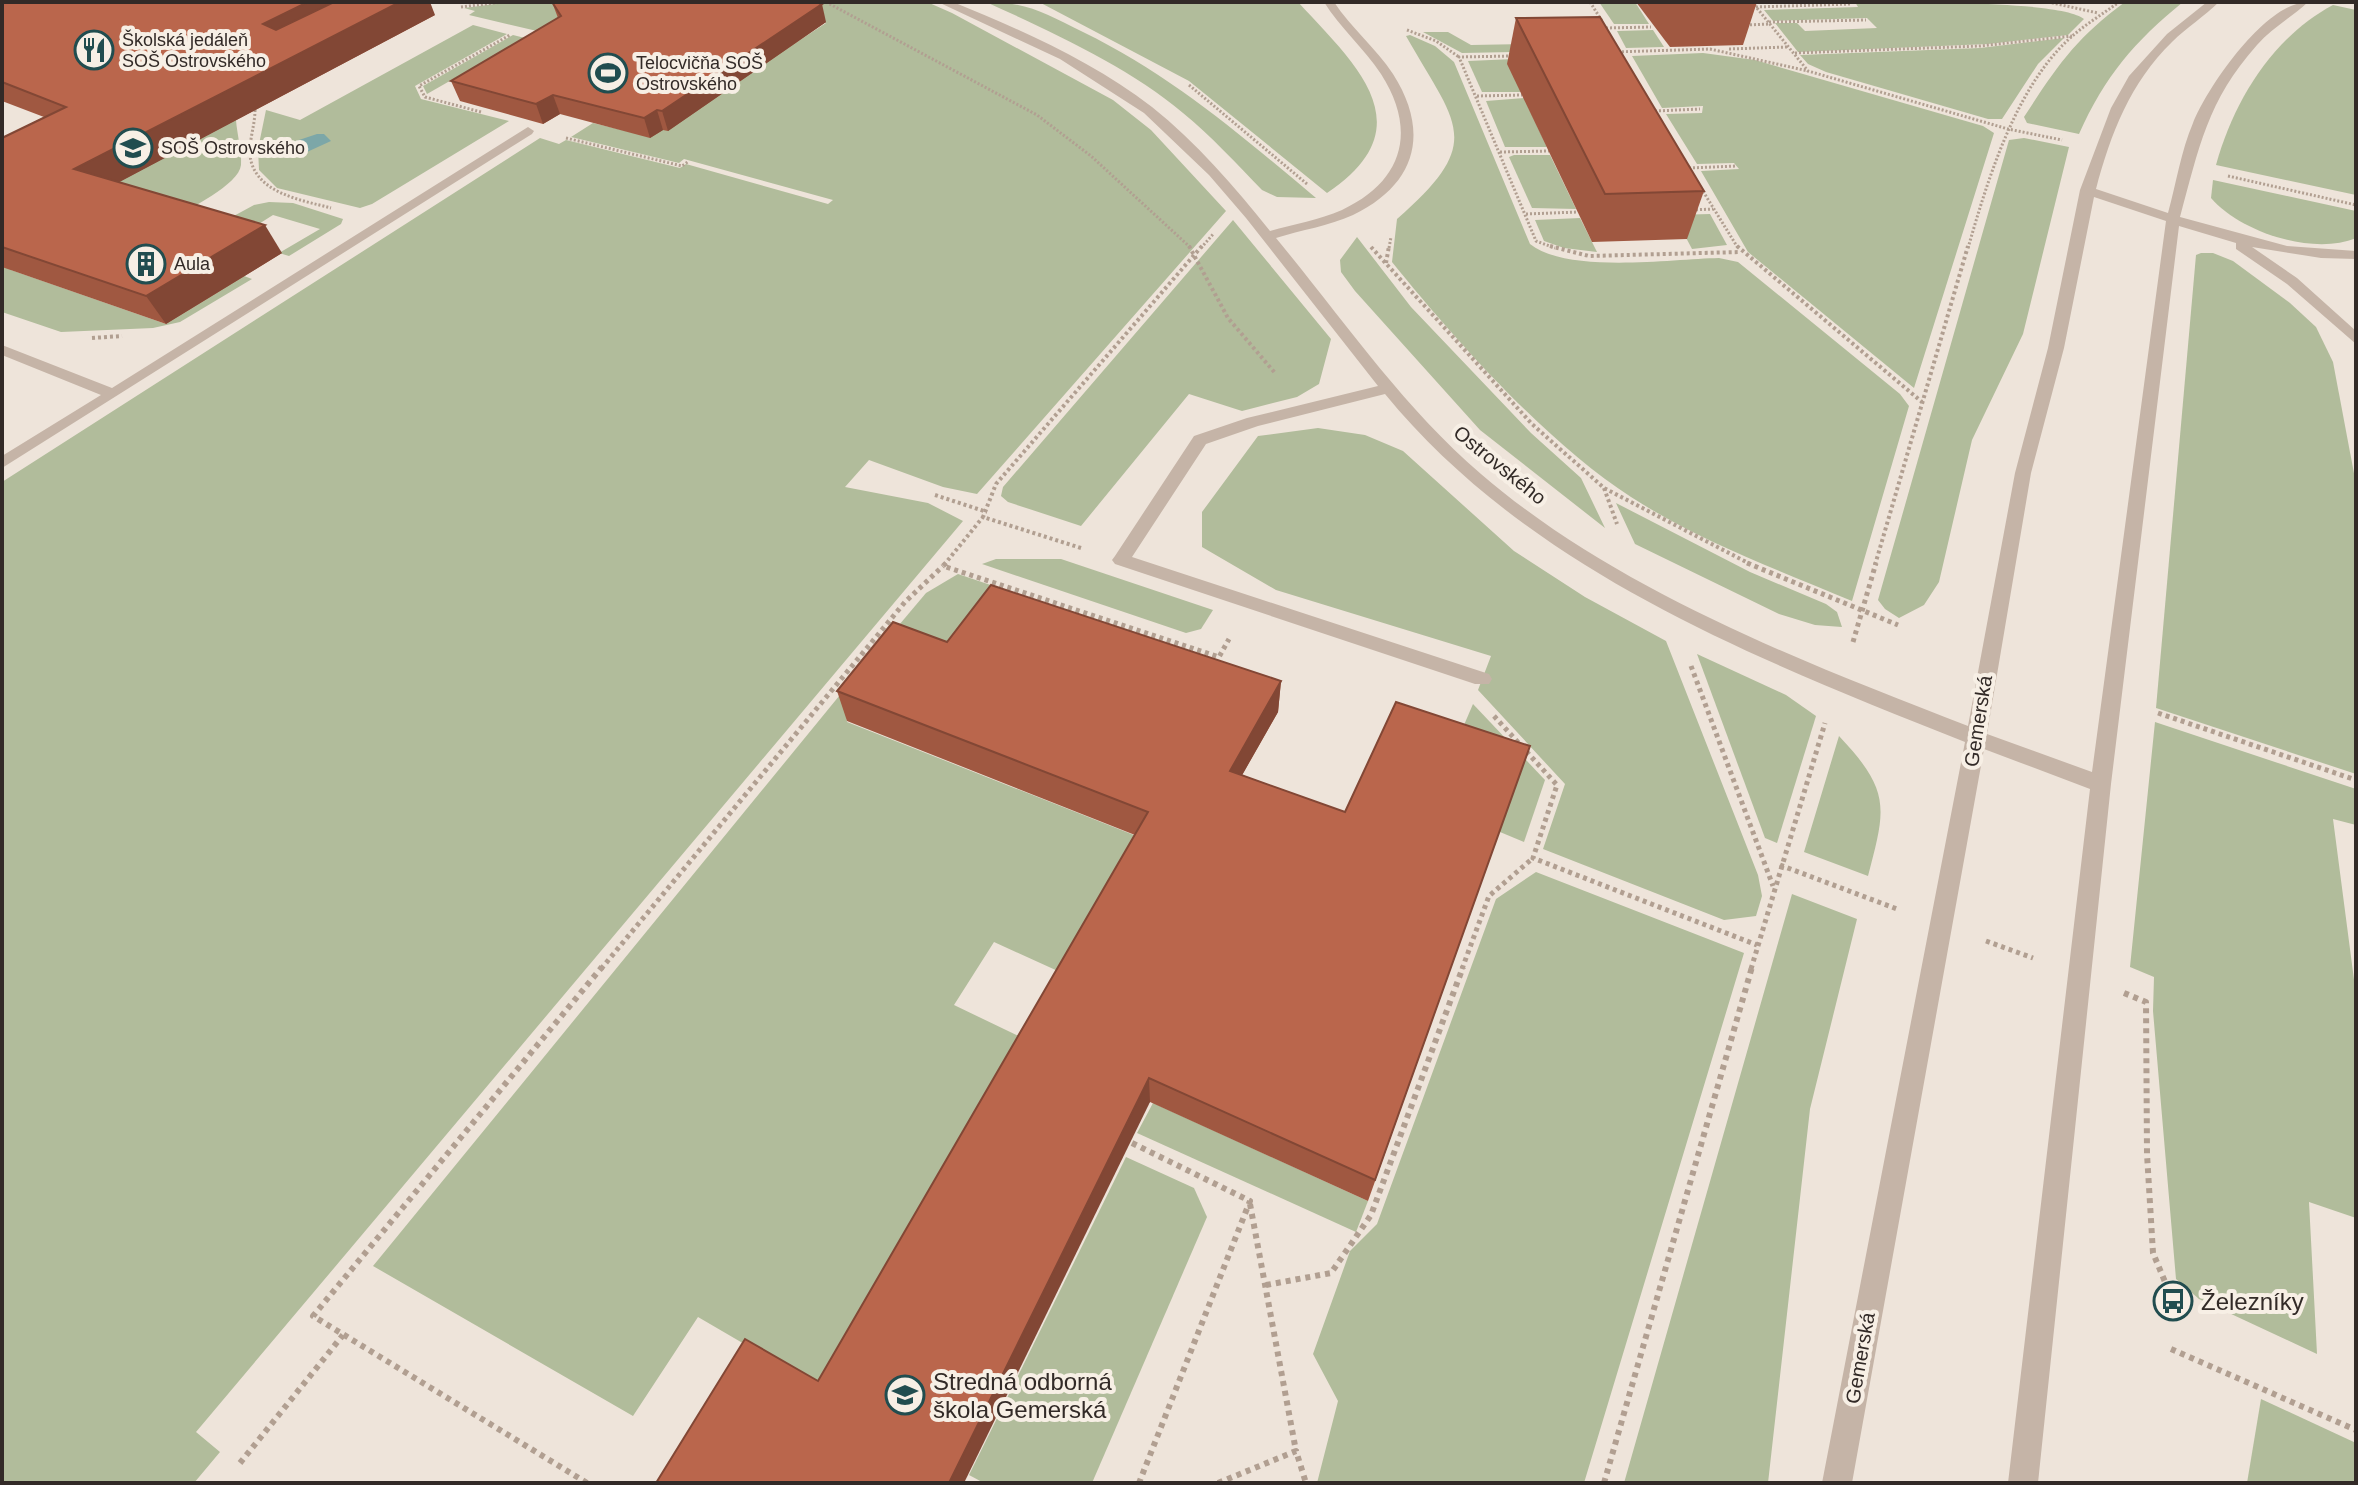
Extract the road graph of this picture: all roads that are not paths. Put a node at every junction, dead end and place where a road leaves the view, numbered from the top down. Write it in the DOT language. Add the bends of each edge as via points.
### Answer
graph roads {
  1 [pos="943,2"];
  2 [pos="1329,2"];
  3 [pos="2214,2"];
  4 [pos="2303,2"];
  5 [pos="528,131"];
  6 [pos="2087,190"];
  7 [pos="2173,218"];
  8 [pos="2214,231"];
  9 [pos="1270,235"];
  10 [pos="2356,255"];
  11 [pos="2356,339"];
  12 [pos="2,350"];
  13 [pos="1390,388"];
  14 [pos="113,394"];
  15 [pos="2,463"];
  16 [pos="1482,679"];
  17 [pos="1976,739"];
  18 [pos="2101,784"];
  19 [pos="1837,1483"];
  20 [pos="2023,1483"];
  1 -- 9 [label="street, Ostrovského" via="1017,34 1124,94 1171,129"];
  2 -- 9 [label="street" via="1376,58 1402,100 1411,126 1407,154 1378,192 1343,214"];
  3 -- 6 [label="street, Gemerská" via="2175,30 2130,85"];
  4 -- 7 [label="street" via="2254,41 2223,80 2199,123"];
  5 -- 14 [label="street"];
  6 -- 7 [label="street"];
  6 -- 17 [label="street, Gemerská" via="2056,348 2032,434"];
  7 -- 8 [label="street"];
  7 -- 18 [label="street"];
  8 -- 10 [label="street" via="2304,253"];
  8 -- 11 [label="street" via="2282,274"];
  9 -- 13 [label="street, Ostrovského"];
  12 -- 14 [label="street"];
  13 -- 16 [label="street" via="1200,440 1121,560"];
  13 -- 17 [label="street, Ostrovského" via="1441,448 1478,481 1590,560 1669,606"];
  14 -- 15 [label="street"];
  17 -- 18 [label="street, Ostrovského"];
  17 -- 19 [label="street, Gemerská"];
  18 -- 20 [label="street"];
}
